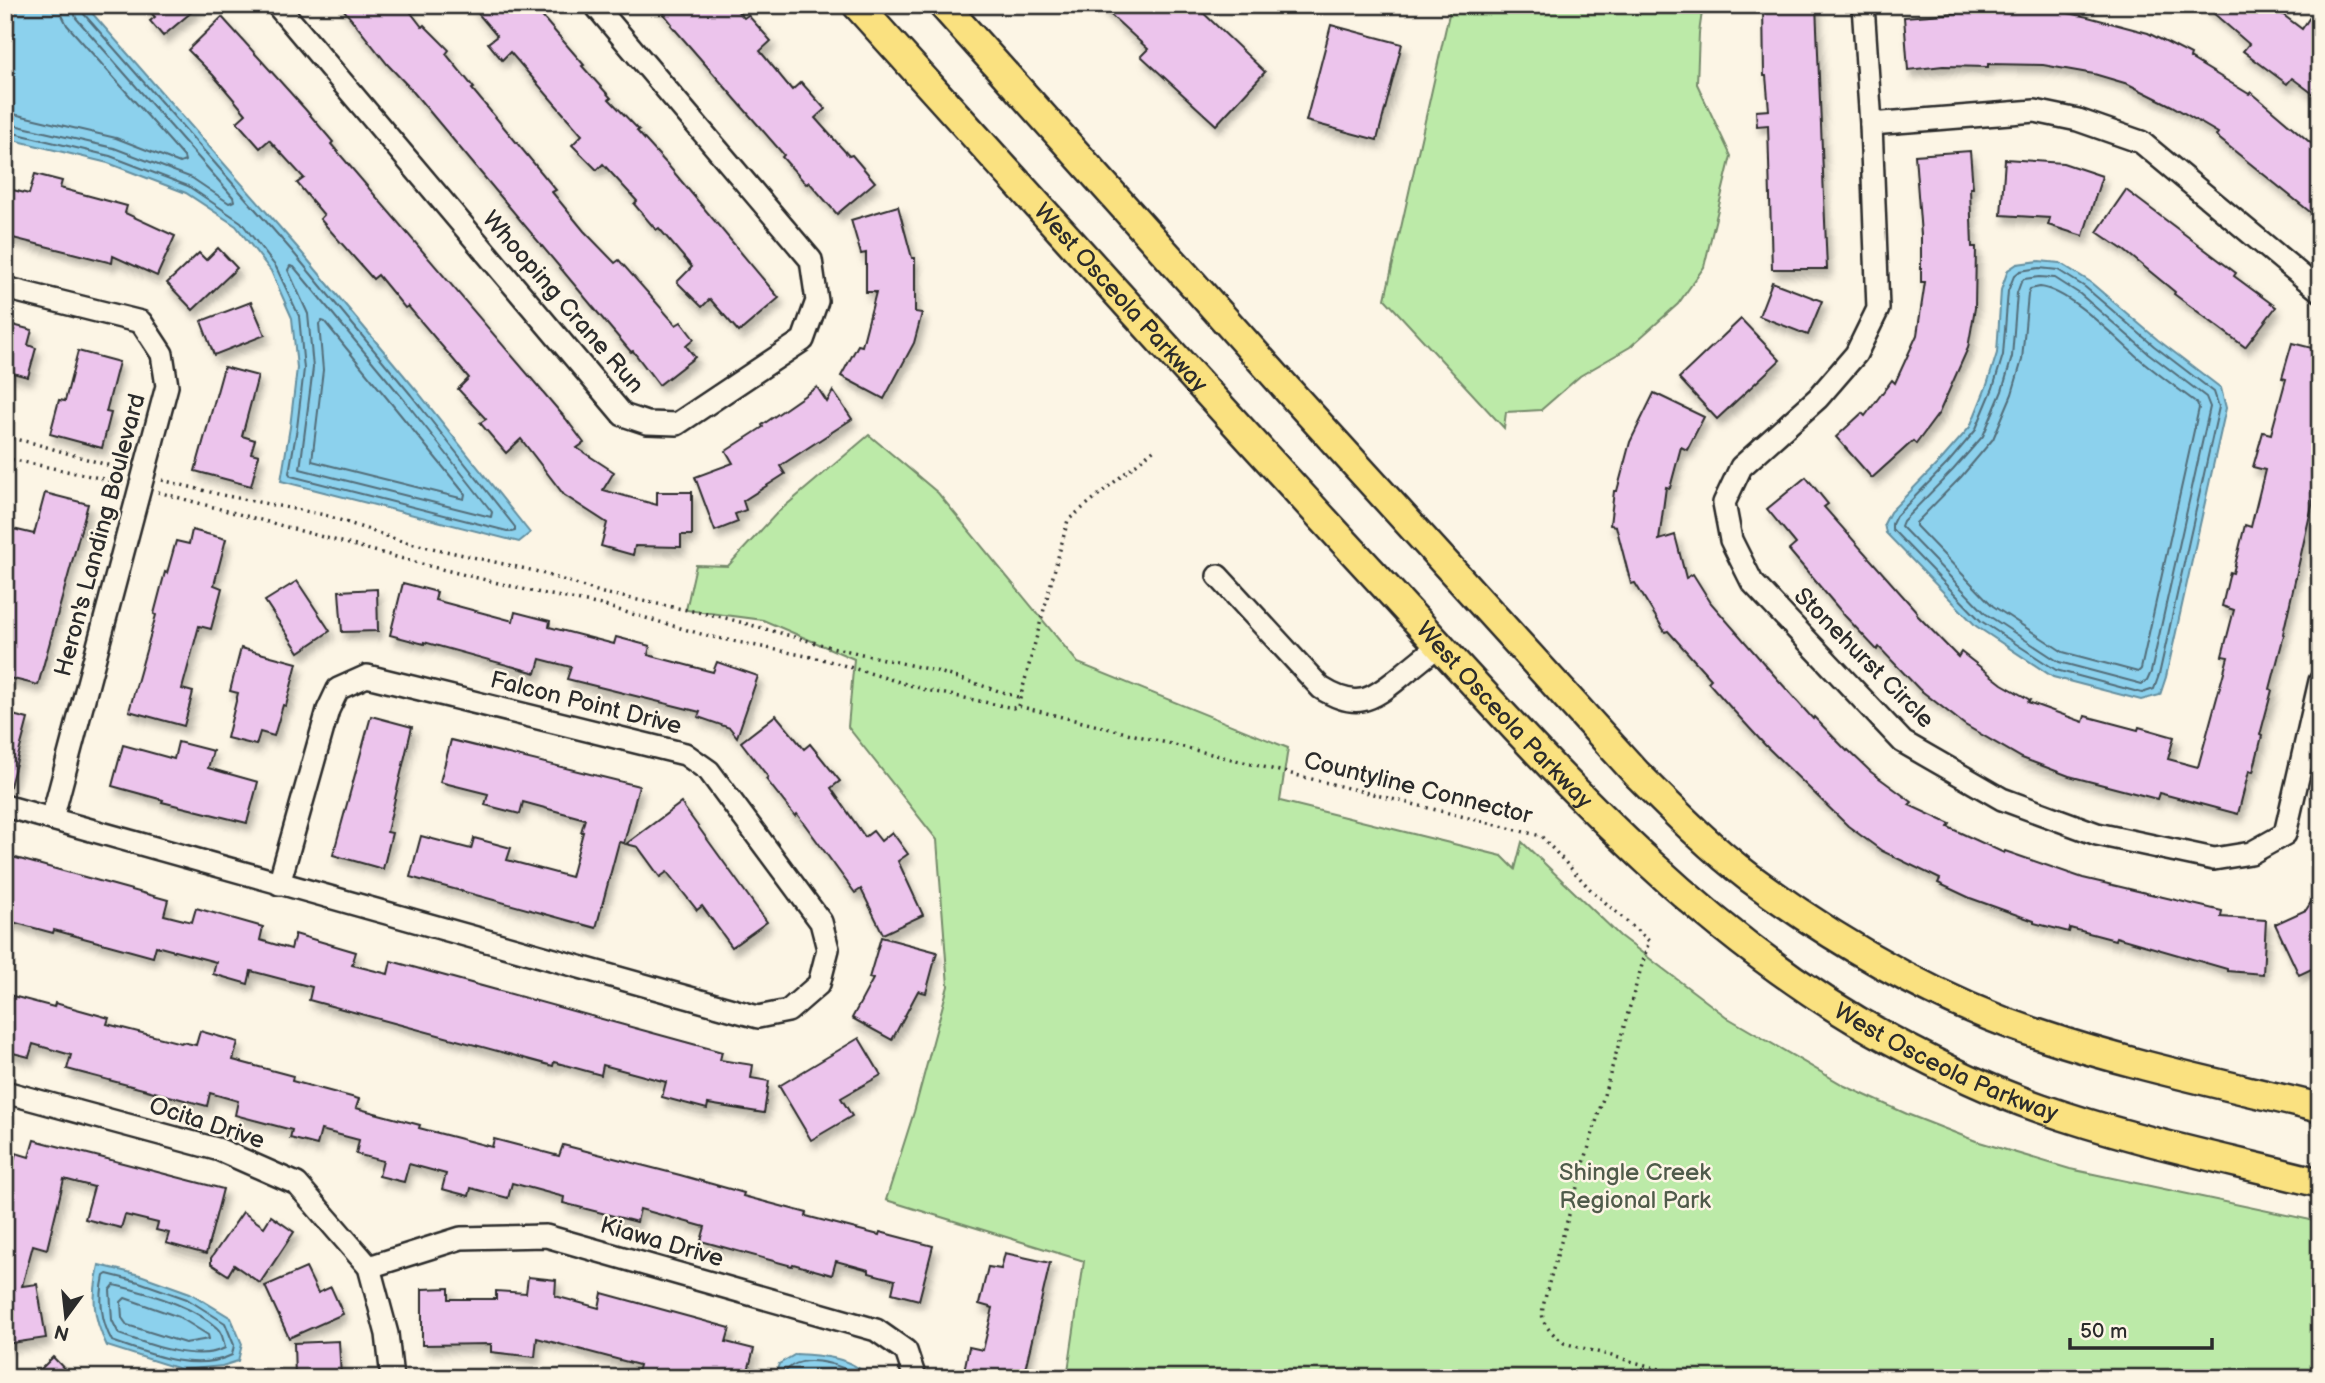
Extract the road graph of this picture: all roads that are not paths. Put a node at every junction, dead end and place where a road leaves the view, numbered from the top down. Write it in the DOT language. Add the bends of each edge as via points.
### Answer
graph roads {
  1 [pos="277,5"];
  2 [pos="594,5"];
  3 [pos="857,5"];
  4 [pos="943,5"];
  5 [pos="1863,5"];
  6 [pos="1871,124"];
  7 [pos="5,288"];
  8 [pos="2320,290"];
  9 [pos="1218,576"];
  10 [pos="1439,645"];
  11 [pos="2320,681"];
  12 [pos="5,806"];
  13 [pos="52,819"];
  14 [pos="279,884"];
  15 [pos="5,1092"];
  16 [pos="2320,1108"];
  17 [pos="2320,1183"];
  18 [pos="369,1267"];
  19 [pos="392,1378"];
  20 [pos="915,1378"];
  1 -- 2 [label="street, Whooping Crane Run" via="623,415 647,423 677,424 803,340 817,301 811,260"];
  3 -- 10 [label="main road, West Osceola Parkway"];
  4 -- 16 [label="main road" via="1637,774 1749,877 1900,972 2035,1033"];
  5 -- 6 [label="street, Stonehurst Circle"];
  6 -- 8 [label="street" via="2035,111 2141,142"];
  6 -- 11 [label="street, Stonehurst Circle" via="1878,309 1856,354 1741,467 1724,503 1731,540 1752,582 1903,742 2003,799 2097,834 2214,859 2251,853 2285,834"];
  7 -- 13 [label="street, Heron's Landing Boulevard" via="141,322 162,354 167,386"];
  9 -- 10 [label="street" via="1321,688 1347,701 1376,696"];
  10 -- 17 [label="main road, West Osceola Parkway" via="1646,860 1775,968 1832,1006 1934,1063 2037,1107"];
  12 -- 13 [label="street, Falcon Point Drive"];
  13 -- 14 [label="street, Falcon Point Drive"];
  14 -- 14 [label="street, Falcon Point Drive" via="758,1017 788,1011 820,984 828,949 813,911 709,771 685,754 367,676 338,690 328,710"];
  15 -- 18 [label="street, Ocita Drive" via="220,1150 297,1184"];
  18 -- 19 [label="street, Ocita Drive" via="387,1334"];
  18 -- 20 [label="street, Kiawa Drive" via="461,1238 546,1236 876,1330 906,1351"];
}
